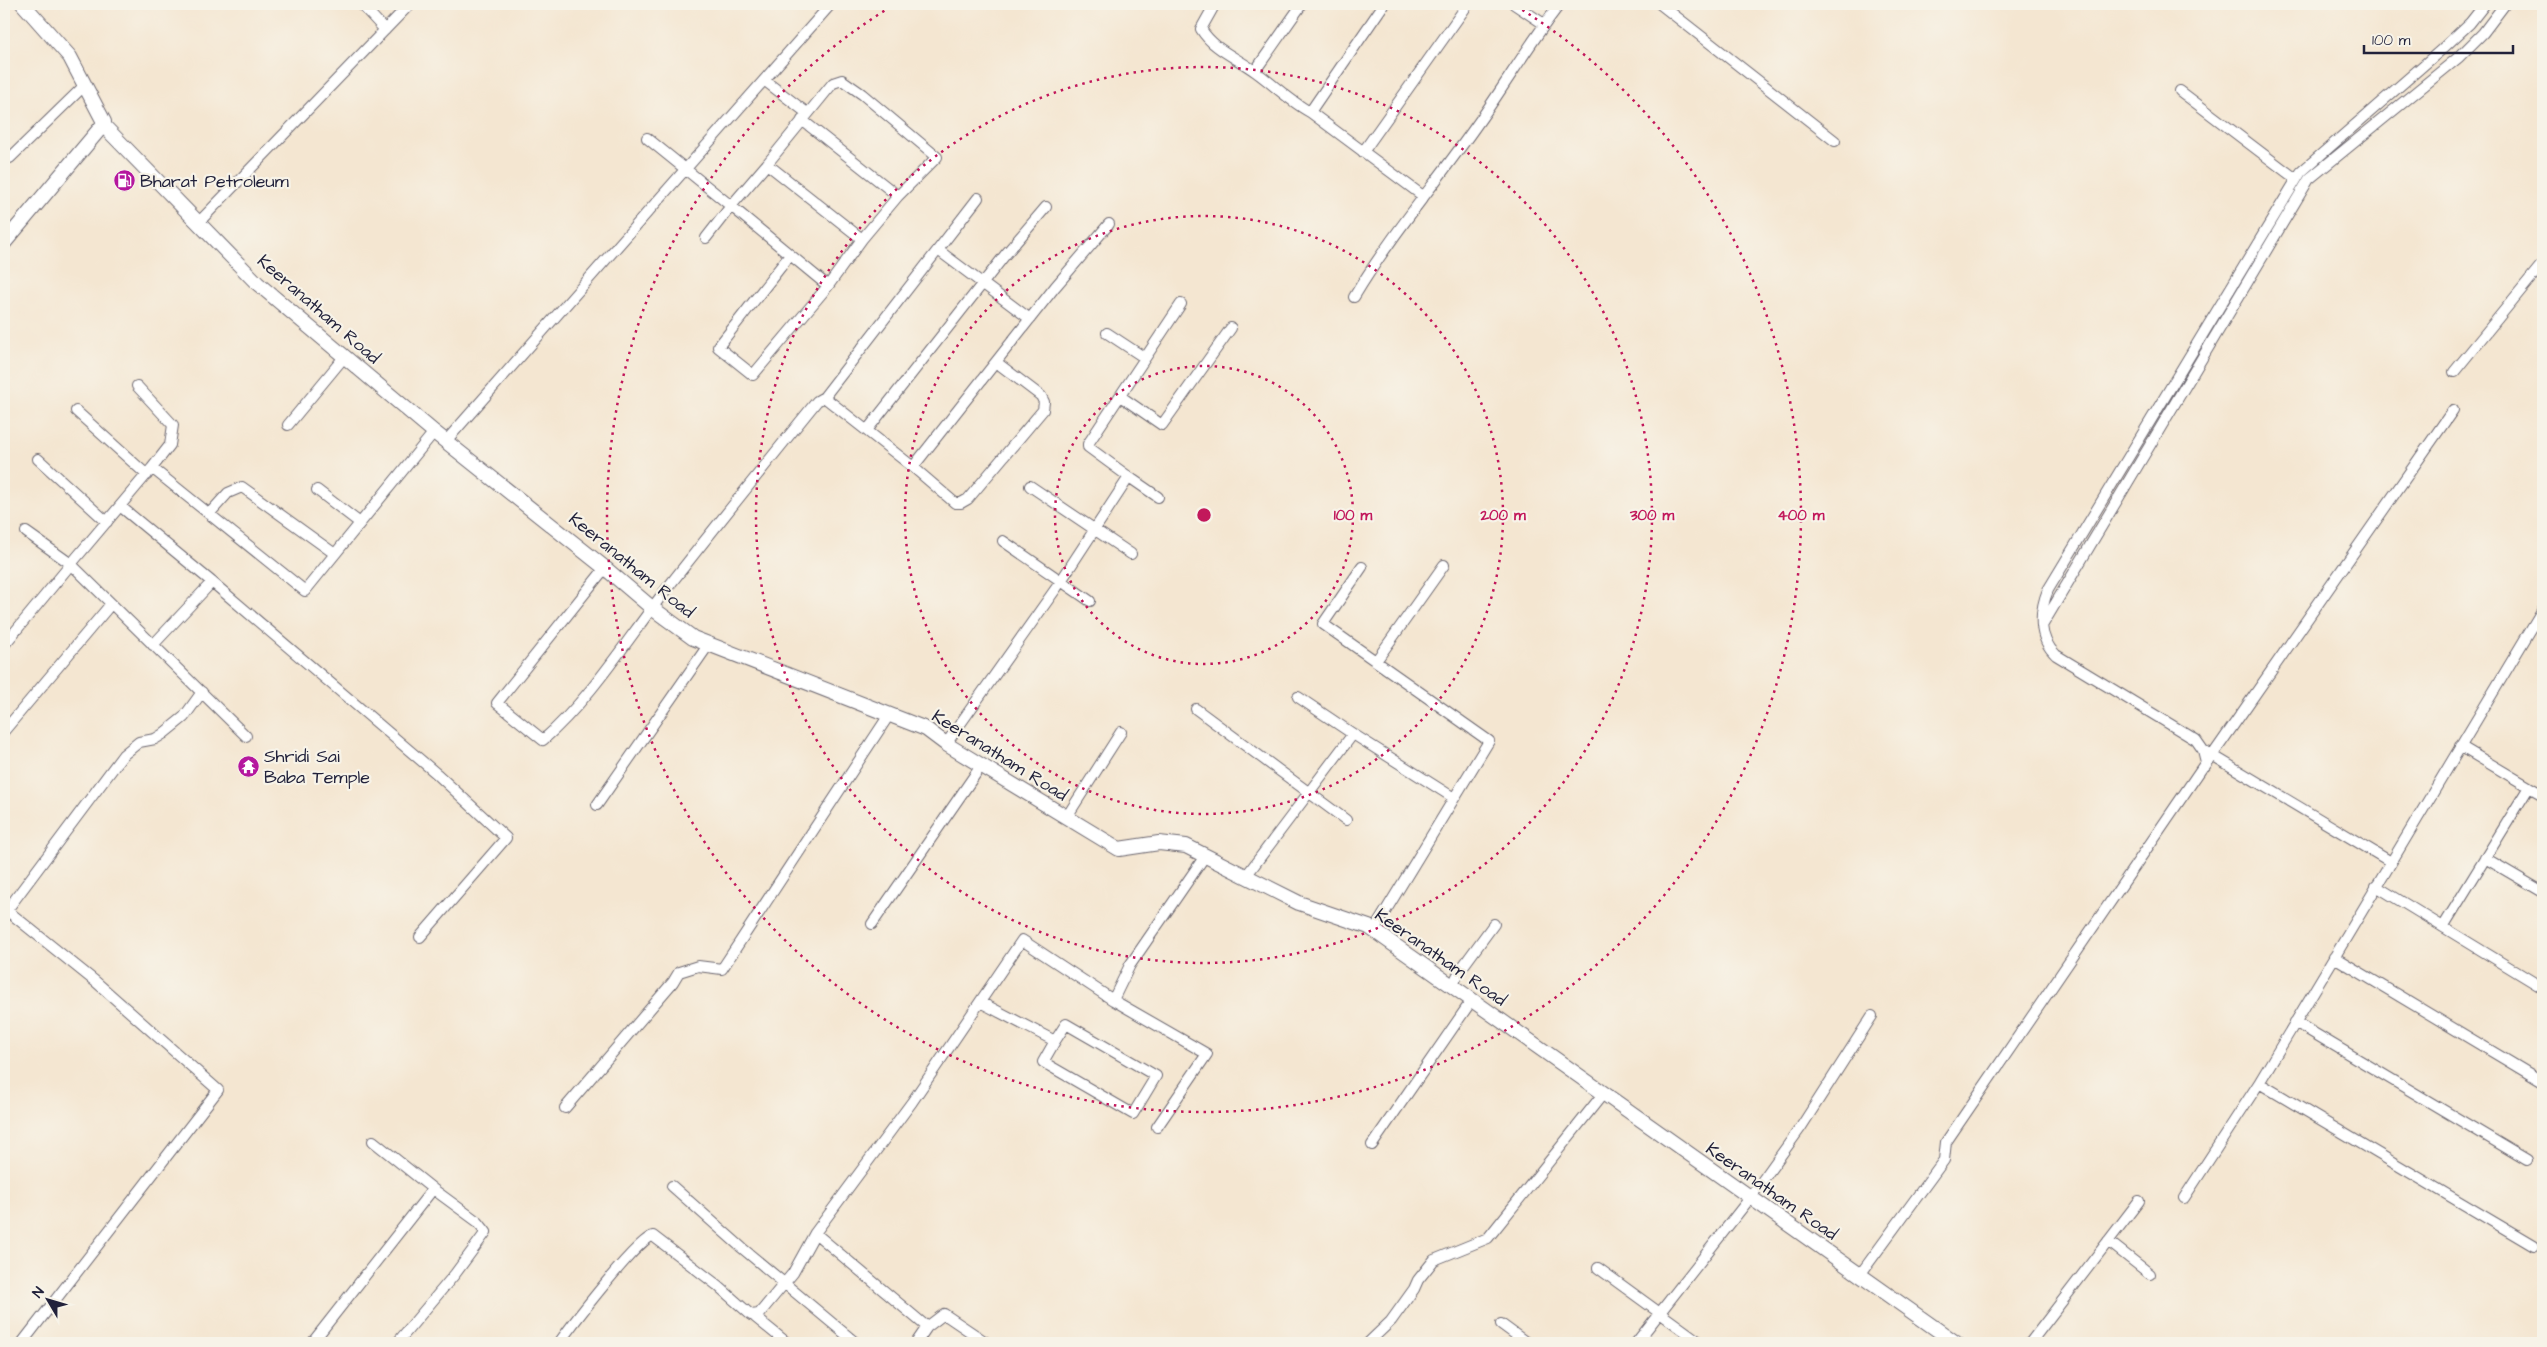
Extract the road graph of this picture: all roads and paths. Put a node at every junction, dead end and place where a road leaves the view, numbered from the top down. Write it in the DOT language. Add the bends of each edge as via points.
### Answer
graph roads {
  1 [pos="24,4"];
  2 [pos="361,4"];
  3 [pos="410,4"];
  4 [pos="831,4"];
  5 [pos="1215,4"];
  6 [pos="1302,4"];
  7 [pos="1384,4"];
  8 [pos="1468,4"];
  9 [pos="1514,4"];
  10 [pos="1560,4"];
  11 [pos="1660,4"];
  12 [pos="2485,4"];
  13 [pos="2505,4"];
  14 [pos="1544,24"];
  15 [pos="385,30"];
  16 [pos="1255,71"];
  17 [pos="764,80"];
  18 [pos="85,85"];
  19 [pos="2180,91"];
  20 [pos="1310,112"];
  21 [pos="804,116"];
  22 [pos="103,125"];
  23 [pos="647,138"];
  24 [pos="1835,141"];
  25 [pos="1363,152"];
  26 [pos="10,158"];
  27 [pos="767,164"];
  28 [pos="686,169"];
  29 [pos="2296,179"];
  30 [pos="898,196"];
  31 [pos="1423,196"];
  32 [pos="978,198"];
  33 [pos="731,206"];
  34 [pos="1046,207"];
  35 [pos="199,222"];
  36 [pos="1109,224"];
  37 [pos="706,238"];
  38 [pos="862,239"];
  39 [pos="4,244"];
  40 [pos="938,250"];
  41 [pos="790,255"];
  42 [pos="2543,263"];
  43 [pos="982,284"];
  44 [pos="828,286"];
  45 [pos="1354,297"];
  46 [pos="1181,304"];
  47 [pos="1030,319"];
  48 [pos="1231,328"];
  49 [pos="1107,334"];
  50 [pos="344,356"];
  51 [pos="1145,358"];
  52 [pos="996,362"];
  53 [pos="2454,372"];
  54 [pos="137,386"];
  55 [pos="1120,396"];
  56 [pos="824,397"];
  57 [pos="2453,410"];
  58 [pos="76,411"];
  59 [pos="288,425"];
  60 [pos="868,429"];
  61 [pos="434,432"];
  62 [pos="446,441"];
  63 [pos="38,459"];
  64 [pos="913,467"];
  65 [pos="149,472"];
  66 [pos="1129,477"];
  67 [pos="1030,486"];
  68 [pos="317,490"];
  69 [pos="1158,497"];
  70 [pos="120,506"];
  71 [pos="210,514"];
  72 [pos="107,522"];
  73 [pos="360,523"];
  74 [pos="1096,530"];
  75 [pos="26,532"];
  76 [pos="1003,541"];
  77 [pos="335,554"];
  78 [pos="1131,554"];
  79 [pos="71,564"];
  80 [pos="1444,565"];
  81 [pos="1362,567"];
  82 [pos="605,568"];
  83 [pos="1062,581"];
  84 [pos="212,582"];
  85 [pos="1090,601"];
  86 [pos="111,604"];
  87 [pos="652,608"];
  88 [pos="2543,609"];
  89 [pos="2042,626"];
  90 [pos="709,644"];
  91 [pos="4,645"];
  92 [pos="153,645"];
  93 [pos="1376,662"];
  94 [pos="202,692"];
  95 [pos="1298,697"];
  96 [pos="1196,709"];
  97 [pos="890,715"];
  98 [pos="4,731"];
  99 [pos="1121,732"];
  100 [pos="1353,734"];
  101 [pos="246,736"];
  102 [pos="946,744"];
  103 [pos="2460,746"];
  104 [pos="2208,753"];
  105 [pos="981,766"];
  106 [pos="2529,786"];
  107 [pos="1308,793"];
  108 [pos="2543,795"];
  109 [pos="1454,798"];
  110 [pos="597,806"];
  111 [pos="1066,818"];
  112 [pos="1346,820"];
  113 [pos="1205,856"];
  114 [pos="2485,858"];
  115 [pos="2391,862"];
  116 [pos="1246,876"];
  117 [pos="2376,886"];
  118 [pos="2543,892"];
  119 [pos="6,909"];
  120 [pos="872,924"];
  121 [pos="1494,924"];
  122 [pos="2443,927"];
  123 [pos="1374,930"];
  124 [pos="420,937"];
  125 [pos="2334,957"];
  126 [pos="1452,986"];
  127 [pos="2543,988"];
  128 [pos="1112,1000"];
  129 [pos="1472,1000"];
  130 [pos="980,1002"];
  131 [pos="1872,1016"];
  132 [pos="2295,1022"];
  133 [pos="1056,1041"];
  134 [pos="2543,1082"];
  135 [pos="2259,1083"];
  136 [pos="1603,1094"];
  137 [pos="565,1108"];
  138 [pos="1157,1127"];
  139 [pos="374,1141"];
  140 [pos="1372,1146"];
  141 [pos="2527,1160"];
  142 [pos="672,1186"];
  143 [pos="433,1189"];
  144 [pos="1750,1198"];
  145 [pos="2184,1198"];
  146 [pos="2139,1201"];
  147 [pos="815,1233"];
  148 [pos="2108,1241"];
  149 [pos="2534,1246"];
  150 [pos="1598,1268"];
  151 [pos="2150,1274"];
  152 [pos="1859,1276"];
  153 [pos="785,1283"];
  154 [pos="1659,1313"];
  155 [pos="755,1316"];
  156 [pos="1502,1324"];
  157 [pos="927,1327"];
  158 [pos="22,1343"];
  159 [pos="312,1343"];
  160 [pos="397,1343"];
  161 [pos="559,1343"];
  162 [pos="787,1343"];
  163 [pos="856,1343"];
  164 [pos="916,1343"];
  165 [pos="987,1343"];
  166 [pos="1368,1343"];
  167 [pos="1526,1343"];
  168 [pos="1636,1343"];
  169 [pos="1701,1343"];
  170 [pos="1956,1343"];
  171 [pos="2030,1343"];
  1 -- 18 [label="street, Keeranatham Road" via="70,57"];
  2 -- 15 [label="street"];
  3 -- 15 [label="street"];
  4 -- 17 [label="street"];
  5 -- 16 [label="street" via="1200,29 1208,40"];
  6 -- 16 [label="street"];
  7 -- 20 [label="street"];
  8 -- 25 [label="street"];
  9 -- 14 [label="street"];
  10 -- 14 [label="street"];
  11 -- 24 [label="street"];
  12 -- 29 [label="street" via="2441,50 2316,157"];
  13 -- 89 [label="street" via="2483,33 2458,57 2309,179"];
  14 -- 31 [label="street" via="1478,124"];
  15 -- 35 [label="street"];
  16 -- 20 [label="street"];
  17 -- 21 [label="street"];
  17 -- 28 [label="street"];
  18 -- 22 [label="street, Keeranatham Road"];
  18 -- 26 [label="street"];
  19 -- 29 [label="street"];
  20 -- 25 [label="street"];
  21 -- 27 [label="street"];
  21 -- 30 [label="street"];
  21 -- 30 [label="street" via="833,83 842,80 925,146 937,157"];
  22 -- 35 [label="street, Keeranatham Road"];
  22 -- 39 [label="street"];
  23 -- 28 [label="street"];
  25 -- 31 [label="street"];
  27 -- 33 [label="street"];
  27 -- 38 [label="street"];
  28 -- 33 [label="street"];
  28 -- 62 [label="street"];
  29 -- 89 [label="street" via="2048,590 2042,605"];
  30 -- 38 [label="street"];
  31 -- 45 [label="street" via="1376,260"];
  32 -- 40 [label="street"];
  33 -- 37 [label="street"];
  33 -- 41 [label="street"];
  34 -- 43 [label="street"];
  35 -- 50 [label="street, Keeranatham Road" via="257,282"];
  36 -- 47 [label="street"];
  38 -- 44 [label="street"];
  40 -- 43 [label="street"];
  40 -- 56 [label="street"];
  41 -- 44 [label="street"];
  41 -- 44 [label="street" via="718,347 753,375"];
  42 -- 53 [label="street"];
  43 -- 47 [label="street"];
  43 -- 60 [label="street"];
  46 -- 51 [label="street"];
  47 -- 52 [label="street"];
  48 -- 55 [label="street" via="1162,425"];
  49 -- 51 [label="street"];
  50 -- 59 [label="street"];
  50 -- 61 [label="street, Keeranatham Road"];
  51 -- 55 [label="street"];
  52 -- 64 [label="street"];
  52 -- 64 [label="street" via="1041,396 1043,410 968,499 961,503 955,503"];
  54 -- 65 [label="street" via="173,425 170,445"];
  55 -- 66 [label="street" via="1088,447"];
  56 -- 60 [label="street"];
  56 -- 87 [label="street" via="817,401"];
  57 -- 104 [label="street"];
  58 -- 65 [label="street"];
  60 -- 64 [label="street"];
  61 -- 62 [label="street, Keeranatham Road"];
  61 -- 73 [label="street"];
  62 -- 82 [label="street, Keeranatham Road"];
  63 -- 72 [label="street"];
  65 -- 70 [label="street"];
  65 -- 71 [label="street"];
  66 -- 69 [label="street"];
  66 -- 74 [label="street"];
  67 -- 74 [label="street"];
  68 -- 73 [label="street"];
  70 -- 72 [label="street"];
  70 -- 84 [label="street"];
  71 -- 77 [label="street" via="228,493 242,487"];
  71 -- 77 [label="street" via="305,591"];
  72 -- 79 [label="street"];
  73 -- 77 [label="street"];
  74 -- 78 [label="street"];
  74 -- 83 [label="street"];
  75 -- 79 [label="street"];
  76 -- 83 [label="street"];
  79 -- 86 [label="street"];
  79 -- 91 [label="street"];
  80 -- 93 [label="street"];
  81 -- 93 [label="street" via="1323,624"];
  82 -- 87 [label="street, Keeranatham Road"];
  82 -- 87 [label="street" via="497,704 543,740 604,672"];
  83 -- 85 [label="street"];
  83 -- 102 [label="street"];
  84 -- 92 [label="street"];
  84 -- 124 [label="street" via="466,799 506,838"];
  86 -- 92 [label="street"];
  86 -- 98 [label="street"];
  87 -- 90 [label="street, Keeranatham Road" via="694,638"];
  88 -- 103 [label="street"];
  89 -- 104 [label="street" via="2048,648 2056,656 2196,740"];
  90 -- 97 [label="street, Keeranatham Road"];
  90 -- 110 [label="street"];
  92 -- 94 [label="street"];
  93 -- 109 [label="street" via="1489,741"];
  94 -- 101 [label="street"];
  94 -- 119 [label="street" via="184,717 164,734 139,742 123,756"];
  95 -- 100 [label="street"];
  96 -- 107 [label="street"];
  97 -- 102 [label="street, Keeranatham Road" via="926,729"];
  97 -- 137 [label="street" via="722,969 698,966 679,972"];
  99 -- 111 [label="street"];
  100 -- 107 [label="street"];
  100 -- 109 [label="street"];
  102 -- 105 [label="street, Keeranatham Road"];
  103 -- 106 [label="street"];
  103 -- 115 [label="street"];
  104 -- 115 [label="street"];
  104 -- 152 [label="street" via="2203,769 1946,1142 1944,1160"];
  105 -- 111 [label="street, Keeranatham Road"];
  105 -- 120 [label="street"];
  106 -- 108 [label="street"];
  106 -- 114 [label="street"];
  107 -- 112 [label="street"];
  107 -- 116 [label="street"];
  109 -- 123 [label="street"];
  111 -- 113 [label="street, Keeranatham Road" via="1119,849 1158,843 1186,846"];
  113 -- 116 [label="street, Keeranatham Road"];
  113 -- 128 [label="street" via="1130,965"];
  114 -- 118 [label="street"];
  114 -- 122 [label="street"];
  115 -- 117 [label="street"];
  116 -- 123 [label="street, Keeranatham Road" via="1299,902"];
  117 -- 122 [label="street"];
  117 -- 125 [label="street"];
  119 -- 158 [label="street" via="96,982 218,1090"];
  121 -- 126 [label="street"];
  122 -- 127 [label="street"];
  123 -- 126 [label="street, Keeranatham Road"];
  125 -- 132 [label="street"];
  125 -- 134 [label="street"];
  126 -- 129 [label="street, Keeranatham Road"];
  128 -- 130 [label="street" via="1022,940"];
  128 -- 138 [label="street" via="1207,1054"];
  129 -- 136 [label="street, Keeranatham Road"];
  129 -- 140 [label="street"];
  130 -- 133 [label="street"];
  130 -- 147 [label="street" via="912,1102"];
  131 -- 144 [label="street" via="1801,1127"];
  132 -- 135 [label="street"];
  132 -- 141 [label="street"];
  133 -- 133 [label="street" via="1042,1062 1133,1114 1156,1076 1066,1024"];
  135 -- 145 [label="street"];
  135 -- 149 [label="street"];
  136 -- 144 [label="street, Keeranatham Road"];
  136 -- 166 [label="street" via="1488,1238 1434,1260 1391,1321"];
  139 -- 143 [label="street"];
  142 -- 153 [label="street"];
  143 -- 159 [label="street"];
  143 -- 160 [label="street" via="478,1222 486,1232"];
  144 -- 152 [label="street, Keeranatham Road"];
  144 -- 154 [label="street"];
  146 -- 148 [label="street"];
  147 -- 153 [label="street"];
  147 -- 157 [label="street"];
  148 -- 151 [label="street"];
  148 -- 171 [label="street"];
  150 -- 154 [label="street"];
  152 -- 170 [label="street, Keeranatham Road"];
  153 -- 155 [label="street"];
  153 -- 163 [label="street"];
  154 -- 168 [label="street"];
  154 -- 169 [label="street"];
  155 -- 161 [label="street" via="671,1248 648,1236 633,1250"];
  155 -- 162 [label="street"];
  156 -- 167 [label="street"];
  157 -- 164 [label="street"];
  157 -- 165 [label="street" via="944,1314"];
}
